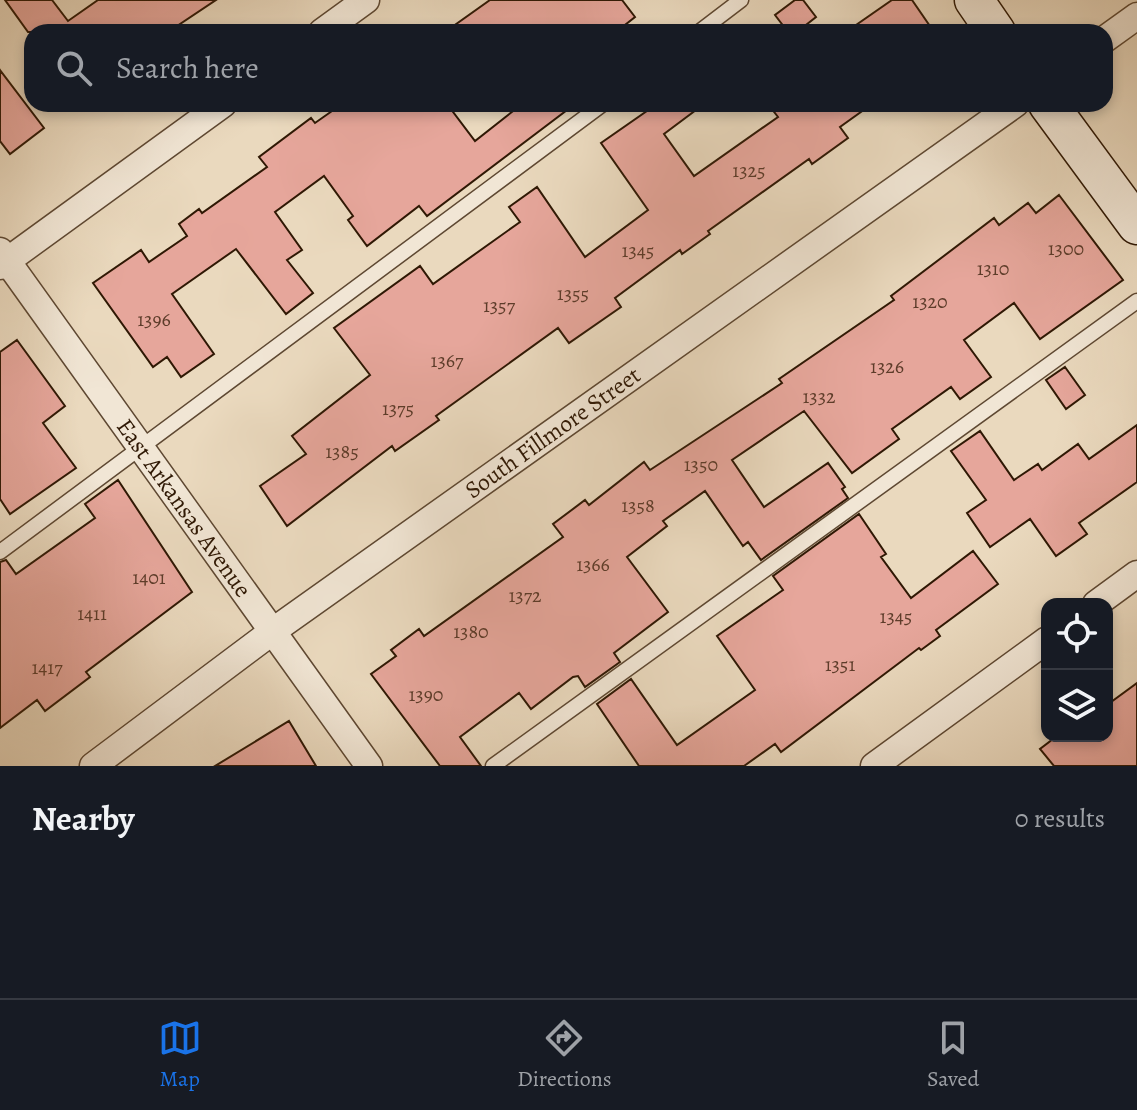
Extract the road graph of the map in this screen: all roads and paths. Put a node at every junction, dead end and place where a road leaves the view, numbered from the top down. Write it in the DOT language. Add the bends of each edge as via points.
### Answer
graph roads {
  1 [pos="366,0"];
  2 [pos="741,0"];
  3 [pos="974,0"];
  4 [pos="1137,16"];
  5 [pos="333,24"];
  6 [pos="710,24"];
  7 [pos="990,24"];
  8 [pos="1113,33"];
  9 [pos="212,112"];
  10 [pos="592,112"];
  11 [pos="1004,112"];
  12 [pos="1054,112"];
  13 [pos="1137,225"];
  14 [pos="2,259"];
  15 [pos="1137,301"];
  16 [pos="143,449"];
  17 [pos="0,552"];
  18 [pos="1137,574"];
  19 [pos="1104,598"];
  20 [pos="273,631"];
  21 [pos="1041,644"];
  22 [pos="93,766"];
  23 [pos="369,766"];
  24 [pos="493,766"];
  25 [pos="874,766"];
  1 -- 5 [label="street"];
  2 -- 6 [label="lane"];
  3 -- 7 [label="street"];
  4 -- 8 [label="street"];
  9 -- 14 [label="street"];
  10 -- 16 [label="lane"];
  11 -- 20 [label="street, South Fillmore Street"];
  12 -- 13 [label="street"];
  14 -- 16 [label="street, East Arkansas Avenue"];
  15 -- 24 [label="lane"];
  16 -- 17 [label="lane"];
  16 -- 20 [label="street, East Arkansas Avenue"];
  18 -- 19 [label="street"];
  20 -- 22 [label="street, South Fillmore Street"];
  20 -- 23 [label="street, East Arkansas Avenue"];
  21 -- 25 [label="street"];
}
